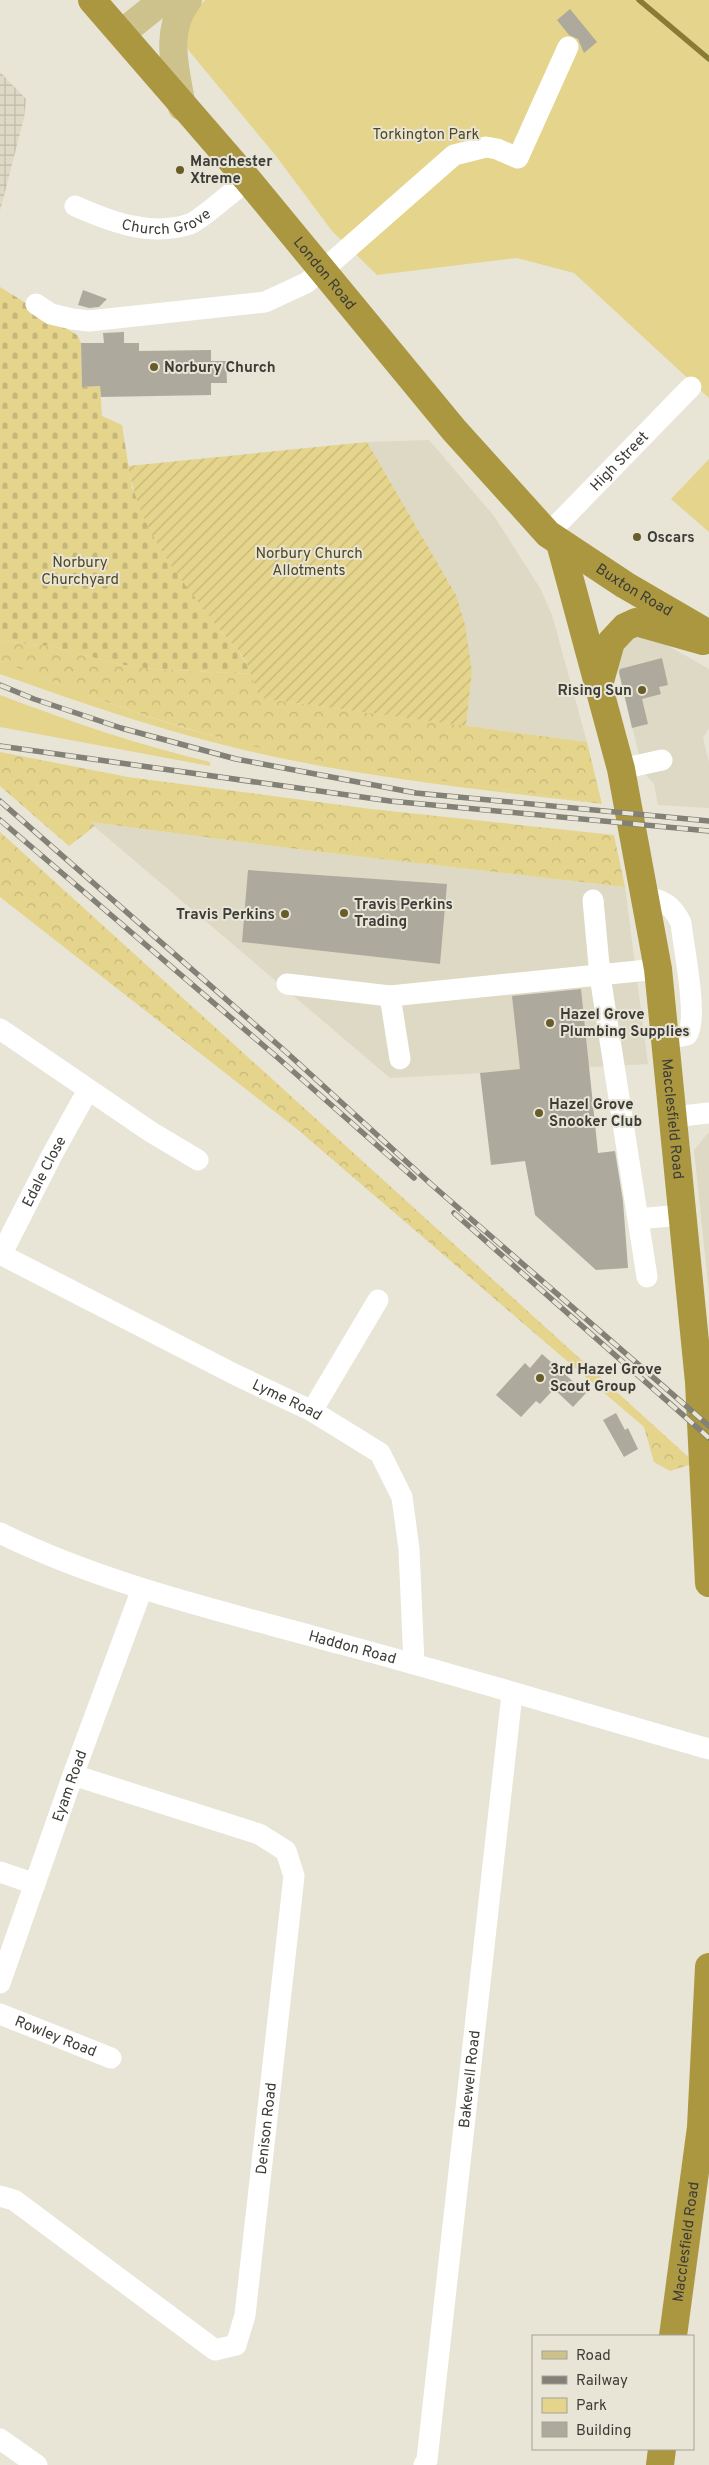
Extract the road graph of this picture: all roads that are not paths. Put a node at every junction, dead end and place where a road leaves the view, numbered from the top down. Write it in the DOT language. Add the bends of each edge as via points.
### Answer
graph roads {
  1 [pos="92,0"];
  2 [pos="141,0"];
  3 [pos="163,0"];
  4 [pos="188,0"];
  5 [pos="116,27"];
  6 [pos="568,47"];
  7 [pos="182,107"];
  8 [pos="248,180"];
  9 [pos="75,206"];
  10 [pos="323,270"];
  11 [pos="36,304"];
  12 [pos="692,387"];
  13 [pos="554,539"];
  14 [pos="709,634"];
  15 [pos="709,643"];
  16 [pos="598,687"];
  17 [pos="662,760"];
  18 [pos="621,769"];
  19 [pos="646,898"];
  20 [pos="593,900"];
  21 [pos="658,969"];
  22 [pos="600,976"];
  23 [pos="287,984"];
  24 [pos="390,996"];
  25 [pos="0,1028"];
  26 [pos="666,1039"];
  27 [pos="400,1059"];
  28 [pos="88,1090"];
  29 [pos="709,1113"];
  30 [pos="674,1117"];
  31 [pos="198,1160"];
  32 [pos="681,1214"];
  33 [pos="638,1219"];
  34 [pos="1,1254"];
  35 [pos="647,1277"];
  36 [pos="378,1300"];
  37 [pos="312,1411"];
  38 [pos="0,1533"];
  39 [pos="709,1583"];
  40 [pos="142,1589"];
  41 [pos="414,1664"];
  42 [pos="512,1694"];
  43 [pos="709,1749"];
  44 [pos="73,1775"];
  45 [pos="0,1872"];
  46 [pos="35,1884"];
  47 [pos="709,1967"];
  48 [pos="0,1983"];
  49 [pos="0,2014"];
  50 [pos="111,2058"];
  51 [pos="0,2196"];
  52 [pos="673,2335"];
  53 [pos="0,2439"];
  54 [pos="662,2450"];
  55 [pos="37,2465"];
  56 [pos="424,2465"];
  57 [pos="660,2465"];
  1 -- 5 [label="highway, London Road"];
  2 -- 5 [label="main road"];
  3 -- 5 [label="main road"];
  4 -- 7 [label="main road" via="177,18 172,40"];
  5 -- 7 [label="highway, London Road"];
  6 -- 10 [label="street" via="518,158 486,147 454,155"];
  7 -- 8 [label="highway, London Road"];
  8 -- 9 [label="street, Church Grove" via="191,224 154,230 102,218"];
  8 -- 10 [label="highway, London Road"];
  10 -- 11 [label="street" via="306,283 265,302 162,315 72,320 50,314"];
  10 -- 13 [label="highway, London Road" via="448,422"];
  12 -- 13 [label="street, High Street"];
  13 -- 14 [label="highway, Buxton Road"];
  13 -- 16 [label="highway, Macclesfield Road"];
  15 -- 16 [label="highway" via="636,622 625,627 611,642"];
  16 -- 18 [label="highway, Macclesfield Road"];
  17 -- 18 [label="street"];
  18 -- 19 [label="highway, Macclesfield Road"];
  19 -- 21 [label="highway, Macclesfield Road"];
  19 -- 26 [label="street" via="666,903 681,923 692,1023 687,1035"];
  20 -- 22 [label="street"];
  21 -- 22 [label="street"];
  21 -- 26 [label="highway, Macclesfield Road"];
  22 -- 24 [label="street"];
  22 -- 33 [label="street"];
  23 -- 24 [label="street"];
  24 -- 27 [label="street"];
  25 -- 28 [label="street"];
  26 -- 30 [label="highway, Macclesfield Road"];
  28 -- 31 [label="street"];
  28 -- 34 [label="street, Edale Close"];
  29 -- 30 [label="street"];
  30 -- 32 [label="highway, Macclesfield Road"];
  32 -- 33 [label="street"];
  32 -- 39 [label="highway, Macclesfield Road" via="698,1382"];
  33 -- 35 [label="street"];
  34 -- 37 [label="street, Lyme Road"];
  36 -- 37 [label="street"];
  37 -- 41 [label="street, Lyme Road" via="380,1453 402,1497 409,1549"];
  38 -- 40 [label="street, Haddon Road" via="38,1552"];
  40 -- 41 [label="street, Haddon Road"];
  40 -- 44 [label="street, Eyam Road"];
  41 -- 42 [label="street, Haddon Road"];
  42 -- 43 [label="street, Haddon Road"];
  42 -- 56 [label="street, Bakewell Road"];
  44 -- 46 [label="street, Eyam Road"];
  44 -- 51 [label="street, Denison Road" via="259,1834 286,1851 294,1876 245,2315 236,2345 215,2350 14,2200"];
  45 -- 46 [label="street"];
  46 -- 48 [label="street, Eyam Road"];
  47 -- 52 [label="highway, Macclesfield Road" via="701,2126"];
  49 -- 50 [label="street, Rowley Road"];
  53 -- 55 [label="street"];
  54 -- 57 [label="highway"];
}
